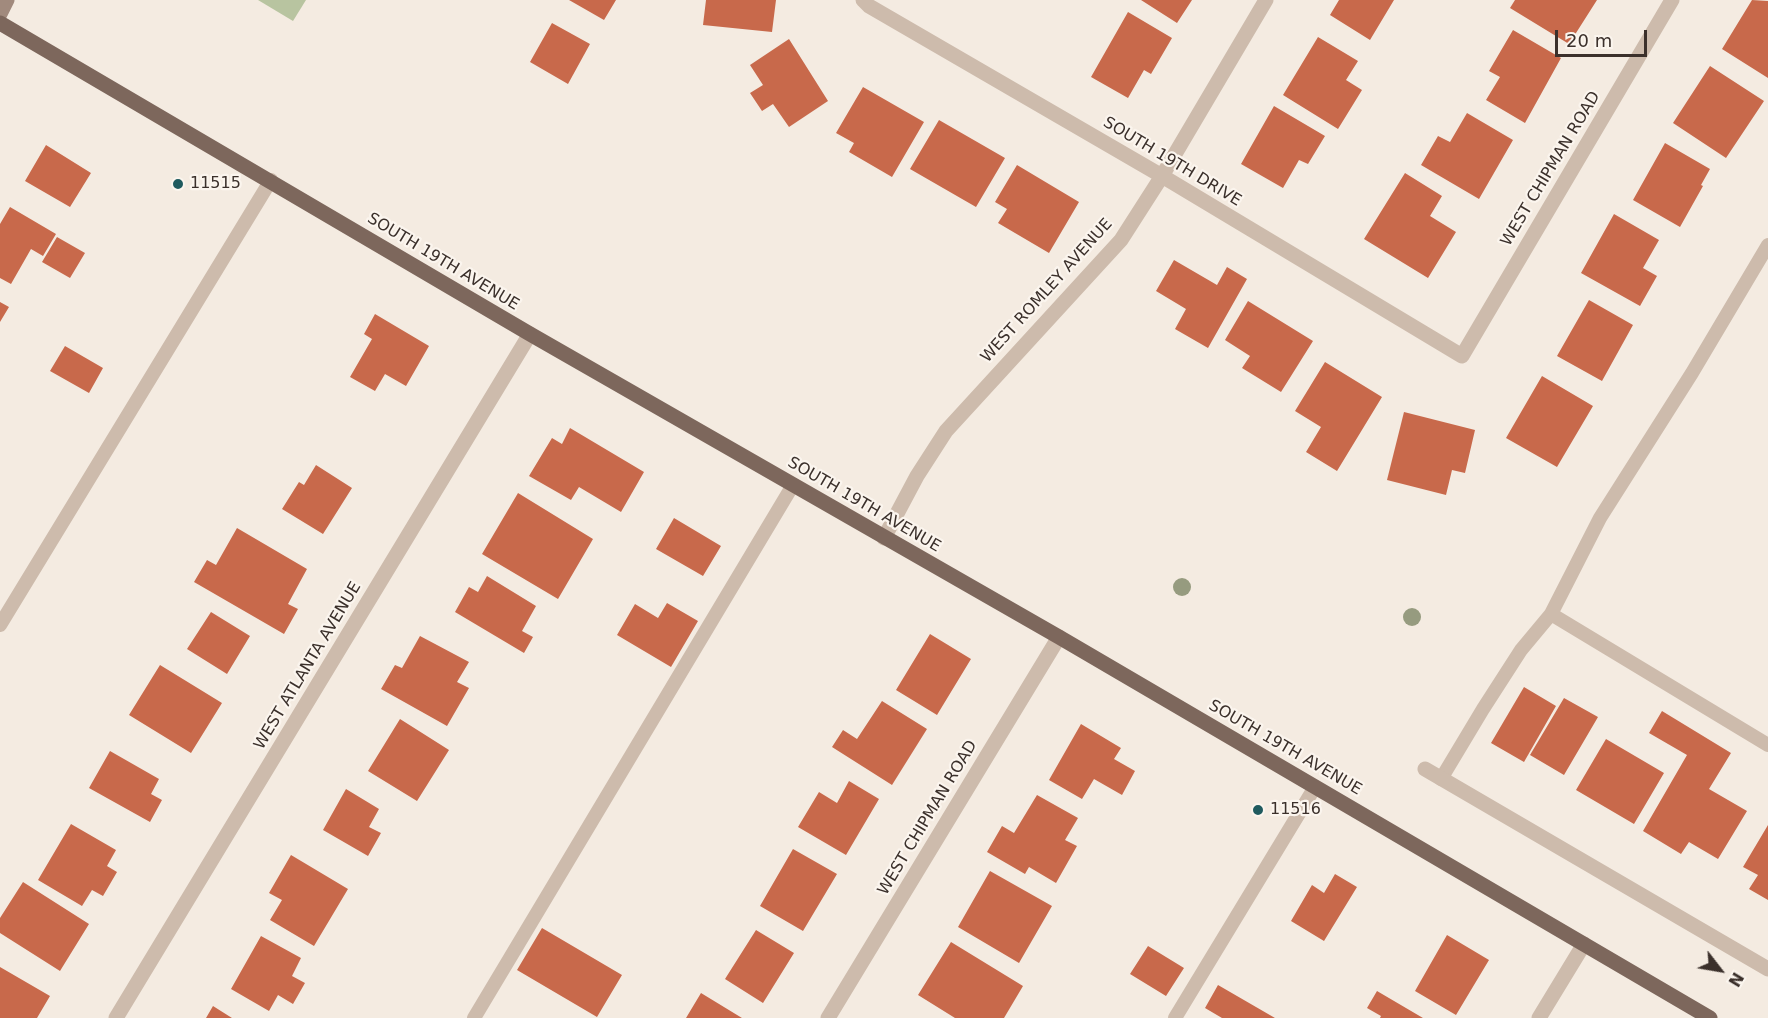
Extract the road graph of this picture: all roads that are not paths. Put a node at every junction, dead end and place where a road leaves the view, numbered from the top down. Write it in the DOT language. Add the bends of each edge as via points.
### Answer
graph roads {
  1 [pos="8,0"];
  2 [pos="863,0"];
  3 [pos="1266,0"];
  4 [pos="1672,0"];
  5 [pos="0,14"];
  6 [pos="0,23"];
  7 [pos="1162,176"];
  8 [pos="271,180"];
  9 [pos="1768,245"];
  10 [pos="530,334"];
  11 [pos="1462,356"];
  12 [pos="793,485"];
  13 [pos="884,538"];
  14 [pos="1551,614"];
  15 [pos="0,625"];
  16 [pos="1059,637"];
  17 [pos="1768,745"];
  18 [pos="1425,769"];
  19 [pos="1441,779"];
  20 [pos="1315,787"];
  21 [pos="1584,944"];
  22 [pos="1768,969"];
  23 [pos="116,1018"];
  24 [pos="474,1018"];
  25 [pos="828,1018"];
  26 [pos="1175,1018"];
  27 [pos="1539,1018"];
  28 [pos="1710,1018"];
  1 -- 5 [label="street"];
  2 -- 7 [label="street, SOUTH 19TH DRIVE"];
  3 -- 7 [label="street, WEST ROMLEY AVENUE"];
  4 -- 11 [label="street, WEST CHIPMAN ROAD"];
  6 -- 8 [label="main road, SOUTH 19TH AVENUE"];
  7 -- 11 [label="street, SOUTH 19TH DRIVE"];
  7 -- 13 [label="street, WEST ROMLEY AVENUE" via="1120,240 946,431"];
  8 -- 10 [label="main road, SOUTH 19TH AVENUE"];
  8 -- 15 [label="lane"];
  9 -- 14 [label="lane" via="1600,518"];
  10 -- 12 [label="main road, SOUTH 19TH AVENUE"];
  10 -- 23 [label="street, WEST ATLANTA AVENUE"];
  12 -- 13 [label="main road, SOUTH 19TH AVENUE"];
  12 -- 24 [label="lane"];
  13 -- 16 [label="main road, SOUTH 19TH AVENUE"];
  14 -- 17 [label="lane"];
  14 -- 19 [label="lane" via="1521,650"];
  16 -- 20 [label="main road, SOUTH 19TH AVENUE"];
  16 -- 25 [label="street, WEST CHIPMAN ROAD"];
  18 -- 19 [label="street"];
  19 -- 22 [label="street"];
  20 -- 21 [label="main road, SOUTH 19TH AVENUE"];
  20 -- 26 [label="lane"];
  21 -- 27 [label="street"];
  21 -- 28 [label="main road, SOUTH 19TH AVENUE"];
}
